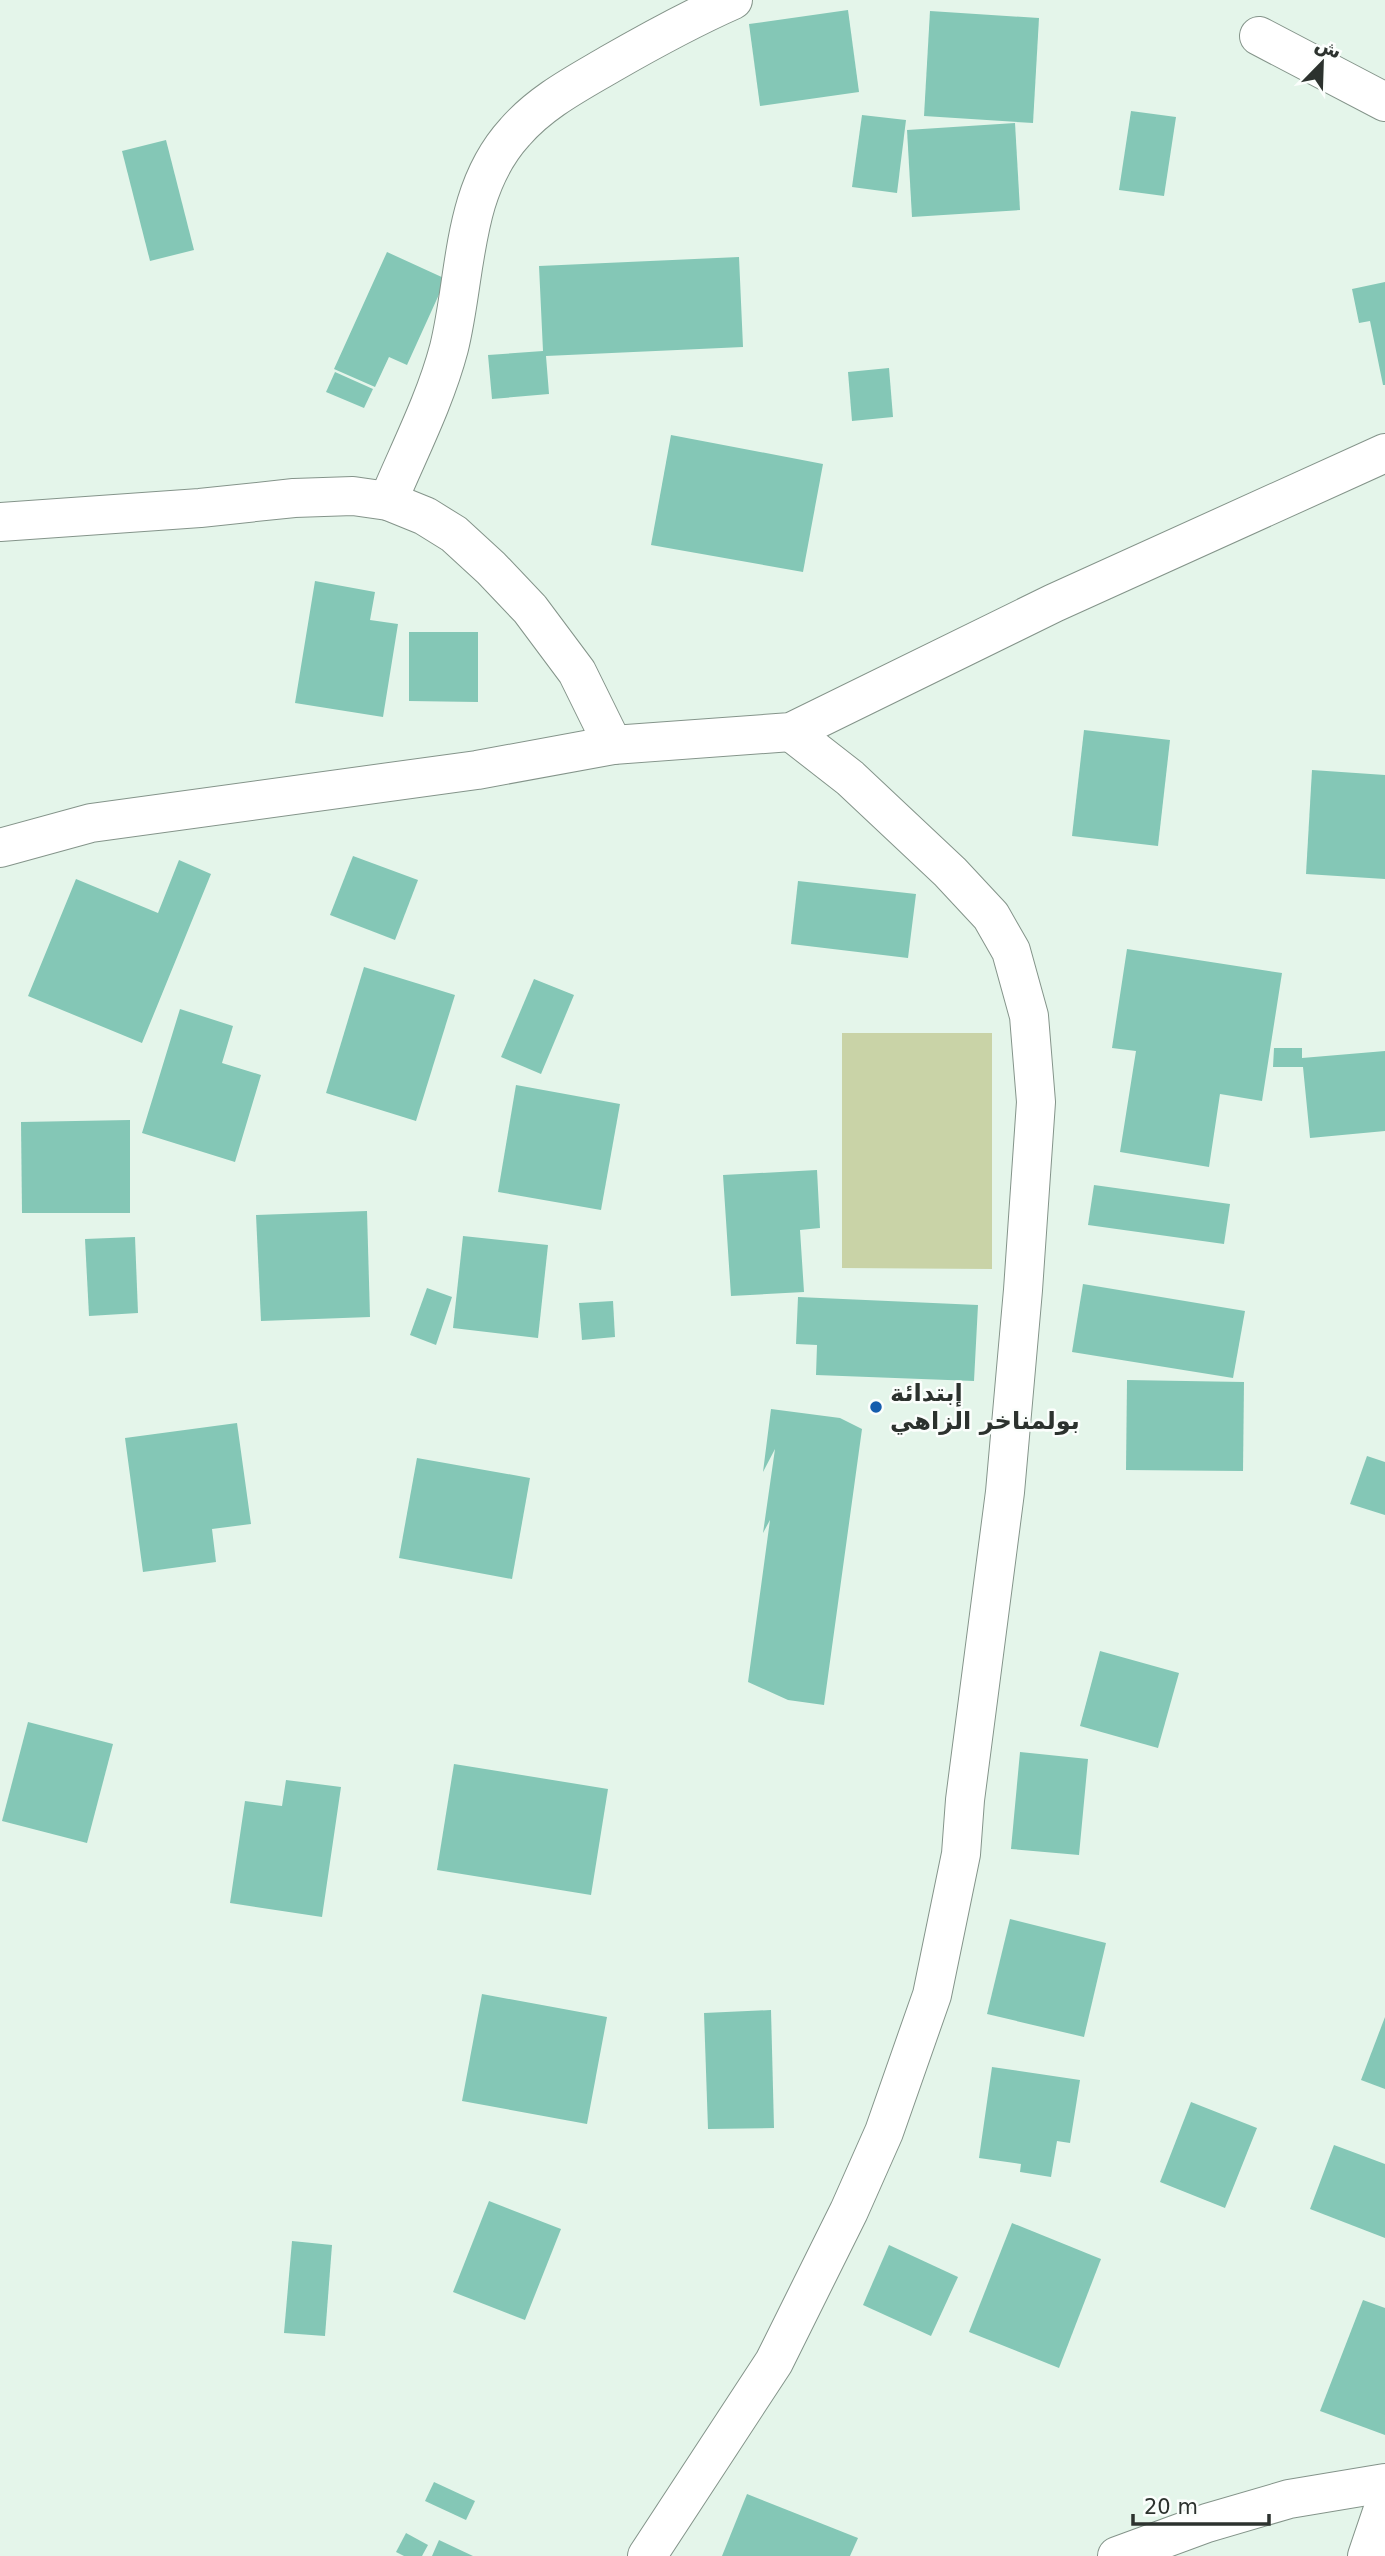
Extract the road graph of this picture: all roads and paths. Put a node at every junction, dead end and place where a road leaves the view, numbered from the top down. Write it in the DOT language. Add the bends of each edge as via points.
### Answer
graph roads {
  1 [pos="733,0"];
  2 [pos="1259,36"];
  3 [pos="1385,102"];
  4 [pos="1385,453"];
  5 [pos="388,501"];
  6 [pos="0,522"];
  7 [pos="791,732"];
  8 [pos="613,745"];
  9 [pos="0,848"];
  10 [pos="1385,2483"];
  11 [pos="1385,2503"];
  12 [pos="648,2556"];
  13 [pos="1117,2556"];
  14 [pos="1367,2556"];
  1 -- 5 [label="street" via="685,21 556,95 514,132 477,200 466,238 449,348"];
  2 -- 3 [label="street"];
  4 -- 7 [label="street" via="1067,597"];
  5 -- 6 [label="street" via="353,496 294,498"];
  5 -- 8 [label="street" via="454,534 530,609 576,672"];
  7 -- 8 [label="street"];
  7 -- 12 [label="street" via="850,778 950,872 991,916 1011,951 1029,1016 1037,1102 1023,1290 1005,1492 961,1854 932,1995 884,2132 774,2362"];
  8 -- 9 [label="street" via="477,770 90,823"];
  10 -- 13 [label="street" via="1289,2499"];
  11 -- 14 [label="street"];
}
